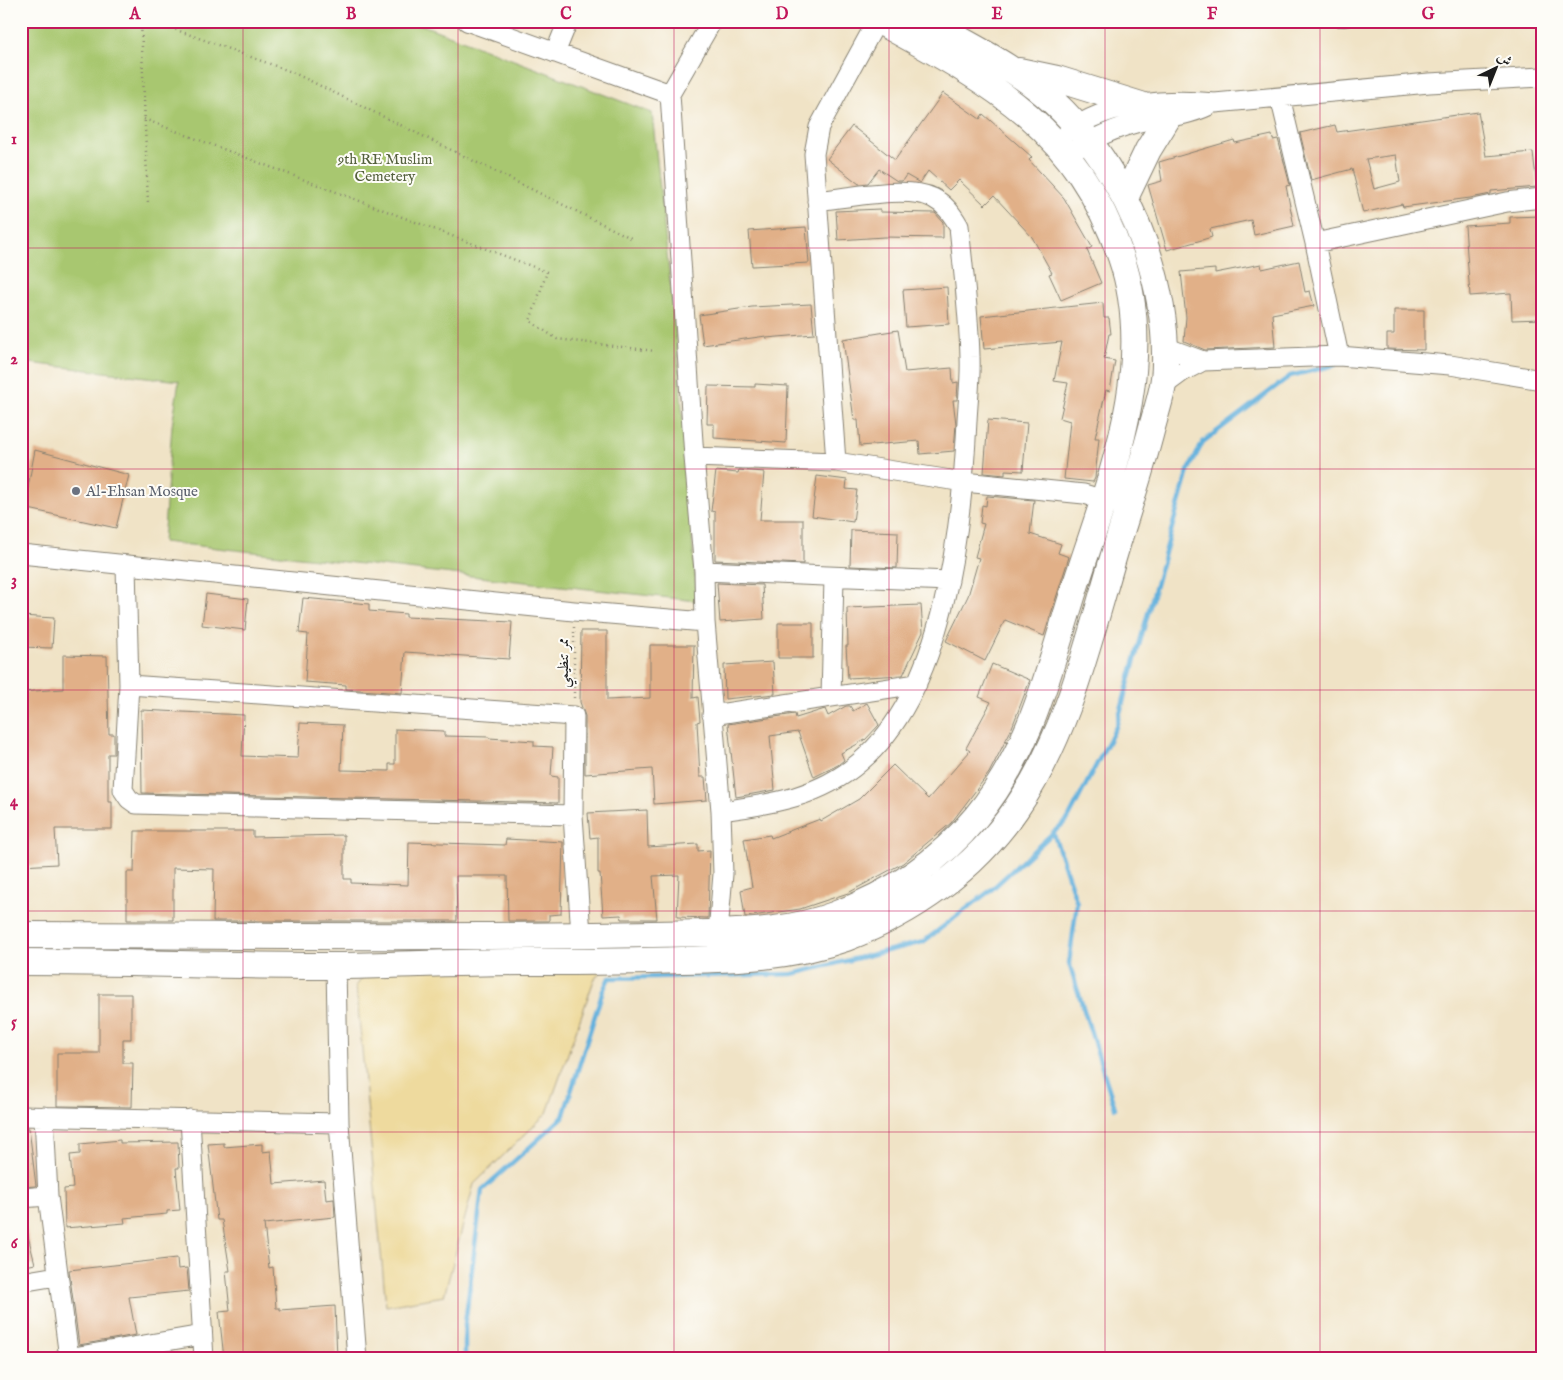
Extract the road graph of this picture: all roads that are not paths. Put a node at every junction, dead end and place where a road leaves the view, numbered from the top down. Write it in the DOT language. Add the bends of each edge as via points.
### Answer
graph roads {
  1 [pos="467,21"];
  2 [pos="568,21"];
  3 [pos="712,21"];
  4 [pos="878,21"];
  5 [pos="926,21"];
  6 [pos="555,53"];
  7 [pos="1010,69"];
  8 [pos="1542,77"];
  9 [pos="670,94"];
  10 [pos="1280,96"];
  11 [pos="1216,103"];
  12 [pos="1141,105"];
  13 [pos="1167,119"];
  14 [pos="1072,140"];
  15 [pos="1125,198"];
  16 [pos="1542,198"];
  17 [pos="817,201"];
  18 [pos="1315,242"];
  19 [pos="1165,347"];
  20 [pos="1339,356"];
  21 [pos="1204,361"];
  22 [pos="1542,380"];
  23 [pos="1163,386"];
  24 [pos="694,457"];
  25 [pos="836,462"];
  26 [pos="964,482"];
  27 [pos="1102,501"];
  28 [pos="1129,506"];
  29 [pos="21,554"];
  30 [pos="126,566"];
  31 [pos="704,571"];
  32 [pos="834,578"];
  33 [pos="949,581"];
  34 [pos="705,622"];
  35 [pos="917,684"];
  36 [pos="129,685"];
  37 [pos="831,697"];
  38 [pos="712,715"];
  39 [pos="720,811"];
  40 [pos="573,815"];
  41 [pos="718,932"];
  42 [pos="21,935"];
  43 [pos="581,935"];
  44 [pos="715,959"];
  45 [pos="21,962"];
  46 [pos="336,966"];
  47 [pos="21,1116"];
  48 [pos="44,1116"];
  49 [pos="190,1119"];
  50 [pos="339,1123"];
  51 [pos="48,1196"];
  52 [pos="21,1198"];
  53 [pos="57,1276"];
  54 [pos="21,1282"];
  55 [pos="202,1336"];
  56 [pos="66,1358"];
  57 [pos="204,1359"];
  58 [pos="357,1359"];
  1 -- 6 [label="street"];
  2 -- 6 [label="street"];
  3 -- 9 [label="street"];
  4 -- 14 [label="street" via="983,80"];
  4 -- 17 [label="street" via="819,127 814,154"];
  5 -- 7 [label="street"];
  6 -- 9 [label="street"];
  7 -- 12 [label="street" via="1057,79"];
  7 -- 14 [label="street" via="1045,95"];
  8 -- 10 [label="street"];
  9 -- 24 [label="street"];
  10 -- 11 [label="street"];
  10 -- 18 [label="street"];
  11 -- 12 [label="street" via="1196,101"];
  11 -- 13 [label="street"];
  12 -- 14 [label="street" via="1102,114"];
  13 -- 14 [label="street"];
  13 -- 15 [label="street"];
  14 -- 15 [label="street"];
  14 -- 27 [label="street" via="1111,233 1128,281 1132,305 1132,380 1120,450"];
  15 -- 19 [label="street" via="1151,266 1160,302"];
  16 -- 18 [label="street" via="1507,202"];
  17 -- 25 [label="street"];
  17 -- 26 [label="street" via="918,192 948,208 959,226 970,357"];
  18 -- 20 [label="street"];
  19 -- 21 [label="street"];
  19 -- 23 [label="street"];
  20 -- 21 [label="street"];
  20 -- 22 [label="street" via="1450,365"];
  21 -- 23 [label="street"];
  23 -- 28 [label="street"];
  24 -- 25 [label="street"];
  24 -- 31 [label="street"];
  25 -- 26 [label="street"];
  26 -- 27 [label="street" via="1084,494"];
  26 -- 33 [label="street"];
  27 -- 28 [label="street"];
  27 -- 41 [label="street" via="1040,704 1000,783 954,842 919,871 864,903 813,923 750,932"];
  28 -- 44 [label="street" via="1062,722 1036,777 996,836 936,890 895,916 858,933 787,954"];
  29 -- 30 [label="street"];
  30 -- 34 [label="street"];
  30 -- 36 [label="street"];
  31 -- 32 [label="street"];
  31 -- 34 [label="street"];
  32 -- 33 [label="street"];
  32 -- 37 [label="street"];
  33 -- 35 [label="street"];
  34 -- 38 [label="street"];
  35 -- 37 [label="street"];
  35 -- 39 [label="street" via="904,710 882,740 861,762 834,781 782,802"];
  36 -- 40 [label="street" via="574,716"];
  36 -- 40 [label="street" via="123,790 136,804"];
  37 -- 38 [label="street"];
  38 -- 39 [label="street"];
  39 -- 41 [label="street" via="723,874"];
  40 -- 43 [label="street"];
  41 -- 43 [label="street"];
  41 -- 44 [label="street"];
  42 -- 43 [label="street" via="412,938"];
  44 -- 46 [label="street"];
  45 -- 46 [label="street"];
  46 -- 50 [label="street"];
  47 -- 48 [label="street"];
  48 -- 49 [label="street"];
  48 -- 51 [label="street"];
  49 -- 50 [label="street"];
  49 -- 55 [label="street"];
  50 -- 58 [label="street"];
  51 -- 52 [label="street"];
  51 -- 53 [label="street"];
  53 -- 54 [label="street"];
  53 -- 56 [label="street"];
  55 -- 56 [label="street"];
  55 -- 57 [label="street"];
}
